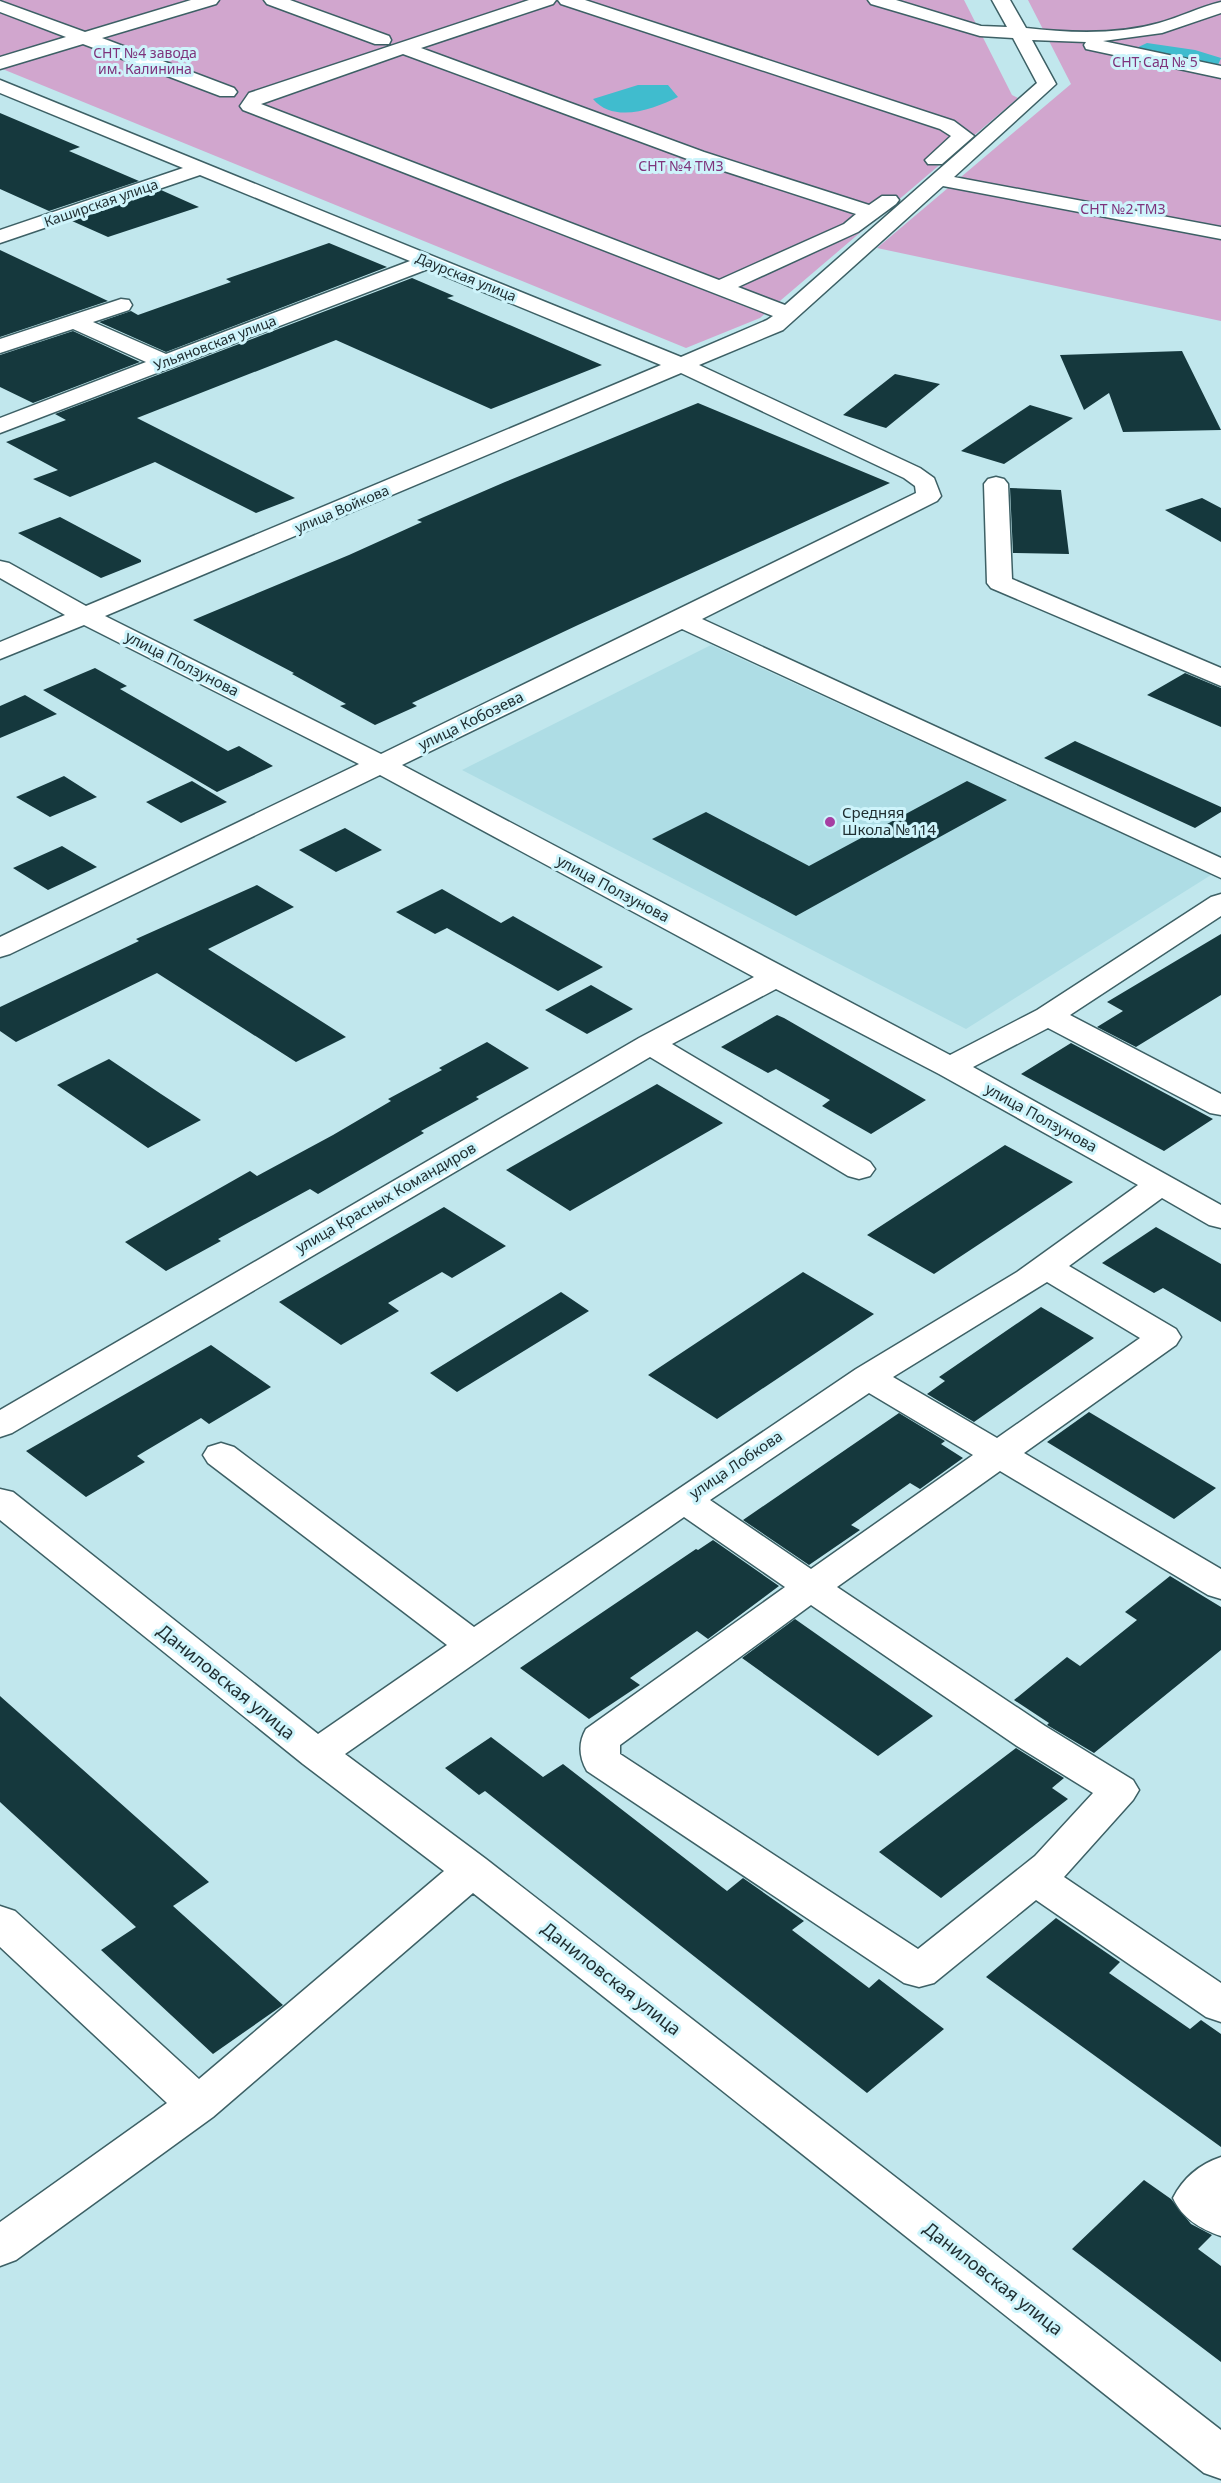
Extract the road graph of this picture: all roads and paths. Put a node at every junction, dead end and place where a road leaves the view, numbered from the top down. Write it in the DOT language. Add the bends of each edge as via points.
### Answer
graph roads {
  1 [pos="210,0"];
  2 [pos="273,0"];
  3 [pos="547,0"];
  4 [pos="567,0"];
  5 [pos="877,0"];
  6 [pos="1001,0"];
  7 [pos="1180,0"];
  8 [pos="915,5"];
  9 [pos="0,6"];
  10 [pos="1221,8"];
  11 [pos="1191,18"];
  12 [pos="1020,33"];
  13 [pos="82,38"];
  14 [pos="1065,38"];
  15 [pos="382,40"];
  16 [pos="404,48"];
  17 [pos="0,63"];
  18 [pos="1221,72"];
  19 [pos="0,86"];
  20 [pos="227,92"];
  21 [pos="202,168"];
  22 [pos="941,180"];
  23 [pos="873,213"];
  24 [pos="1221,233"];
  25 [pos="0,237"];
  26 [pos="429,261"];
  27 [pos="718,288"];
  28 [pos="121,305"];
  29 [pos="788,314"];
  30 [pos="76,322"];
  31 [pos="0,346"];
  32 [pos="165,362"];
  33 [pos="684,366"];
  34 [pos="0,426"];
  35 [pos="926,483"];
  36 [pos="996,484"];
  37 [pos="0,568"];
  38 [pos="86,616"];
  39 [pos="682,619"];
  40 [pos="0,651"];
  41 [pos="1221,678"];
  42 [pos="382,765"];
  43 [pos="1221,869"];
  44 [pos="1221,903"];
  45 [pos="0,948"];
  46 [pos="776,977"];
  47 [pos="1048,1016"];
  48 [pos="650,1044"];
  49 [pos="950,1067"];
  50 [pos="1221,1106"];
  51 [pos="859,1169"];
  52 [pos="1159,1185"];
  53 [pos="1221,1218"];
  54 [pos="1046,1266"];
  55 [pos="868,1377"];
  56 [pos="0,1425"];
  57 [pos="1001,1454"];
  58 [pos="221,1455"];
  59 [pos="684,1500"];
  60 [pos="0,1501"];
  61 [pos="1221,1586"];
  62 [pos="811,1587"];
  63 [pos="473,1646"];
  64 [pos="317,1754"];
  65 [pos="472,1870"];
  66 [pos="1035,1878"];
  67 [pos="0,1922"];
  68 [pos="1221,2005"];
  69 [pos="198,2105"];
  70 [pos="1221,2175"];
  71 [pos="1221,2217"];
  72 [pos="0,2247"];
  73 [pos="1221,2458"];
  1 -- 13 [label="street"];
  2 -- 15 [label="street"];
  3 -- 16 [label="street"];
  4 -- 23 [label="street" via="947,124 964,136"];
  5 -- 8 [label="street"];
  6 -- 12 [label="street"];
  7 -- 11 [label="street"];
  8 -- 12 [label="street" via="980,31"];
  9 -- 13 [label="street"];
  10 -- 11 [label="street"];
  11 -- 14 [label="street" via="1121,35"];
  12 -- 14 [label="street"];
  12 -- 22 [label="street, улица Войкова" via="1047,84"];
  13 -- 17 [label="street"];
  13 -- 20 [label="street"];
  14 -- 18 [label="street"];
  16 -- 23 [label="street" via="698,156"];
  16 -- 27 [label="street" via="256,97 250,106"];
  19 -- 21 [label="street, Даурская улица"];
  21 -- 25 [label="street, Каширская улица"];
  21 -- 26 [label="street, Даурская улица"];
  22 -- 24 [label="street"];
  22 -- 29 [label="street, улица Войкова"];
  23 -- 27 [label="street" via="851,228"];
  26 -- 32 [label="street, Ульяновская улица"];
  26 -- 33 [label="street, Даурская улица"];
  27 -- 29 [label="street"];
  28 -- 30 [label="street"];
  29 -- 33 [label="street, улица Войкова" via="775,325"];
  30 -- 31 [label="street"];
  30 -- 32 [label="street"];
  32 -- 34 [label="street, Ульяновская улица"];
  33 -- 35 [label="street, Даурская улица"];
  33 -- 38 [label="street, улица Войкова"];
  35 -- 39 [label="street, улица Кобозева" via="929,495"];
  36 -- 41 [label="street" via="1000,583"];
  37 -- 38 [label="street, улица Ползунова"];
  38 -- 40 [label="street, улица Войкова"];
  38 -- 42 [label="street, улица Ползунова"];
  39 -- 42 [label="street, улица Кобозева"];
  39 -- 43 [label="street"];
  42 -- 45 [label="street, улица Кобозева"];
  42 -- 46 [label="street, улица Ползунова"];
  44 -- 47 [label="street"];
  46 -- 48 [label="street, улица Красных Командиров"];
  46 -- 49 [label="street, улица Ползунова"];
  47 -- 49 [label="street"];
  47 -- 50 [label="street"];
  48 -- 51 [label="street"];
  48 -- 56 [label="street, улица Красных Командиров"];
  49 -- 52 [label="street, улица Ползунова"];
  52 -- 53 [label="street, улица Ползунова"];
  52 -- 54 [label="street, улица Лобкова"];
  54 -- 55 [label="street, улица Лобкова"];
  54 -- 57 [label="street" via="1164,1337"];
  55 -- 57 [label="street"];
  55 -- 59 [label="street, улица Лобкова"];
  57 -- 61 [label="street"];
  57 -- 62 [label="street"];
  58 -- 63 [label="street"];
  59 -- 62 [label="street"];
  59 -- 63 [label="street, улица Лобкова"];
  60 -- 64 [label="street, Даниловская улица"];
  62 -- 66 [label="street" via="1030,1736 1119,1790"];
  62 -- 66 [label="street" via="600,1739 601,1761 919,1971"];
  63 -- 64 [label="street, улица Лобкова"];
  64 -- 65 [label="street, Даниловская улица"];
  65 -- 69 [label="street"];
  65 -- 73 [label="street, Даниловская улица"];
  66 -- 68 [label="street"];
  67 -- 69 [label="street"];
  69 -- 72 [label="street"];
  70 -- 71 [label="street" via="1195,2198"];
}
